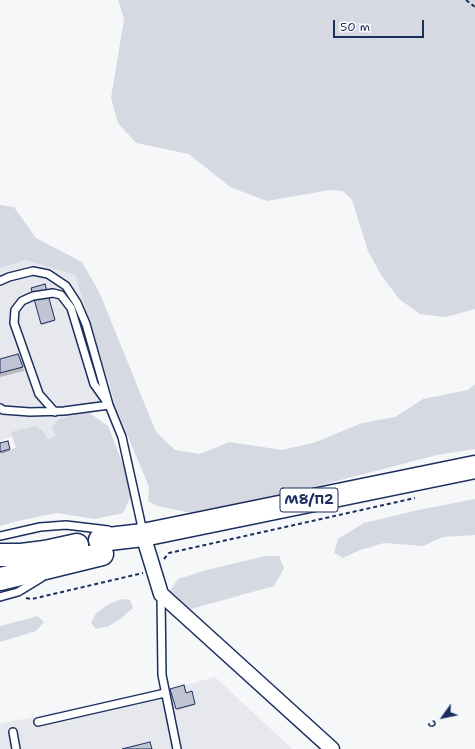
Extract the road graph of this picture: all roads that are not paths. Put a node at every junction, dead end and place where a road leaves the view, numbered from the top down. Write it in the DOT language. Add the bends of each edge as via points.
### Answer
graph roads {
  1 [pos="0,281"];
  2 [pos="110,406"];
  3 [pos="0,408"];
  4 [pos="55,412"];
  5 [pos="475,467"];
  6 [pos="475,474"];
  7 [pos="0,536"];
  8 [pos="145,540"];
  9 [pos="101,547"];
  10 [pos="0,555"];
  11 [pos="66,563"];
  12 [pos="0,579"];
  13 [pos="161,594"];
  14 [pos="0,597"];
  15 [pos="165,693"];
  16 [pos="38,722"];
  17 [pos="13,732"];
  18 [pos="16,749"];
  19 [pos="177,749"];
  20 [pos="332,749"];
  1 -- 2 [label="lane" via="32,272 48,274 66,286 86,324"];
  2 -- 4 [label="lane"];
  2 -- 4 [label="lane" via="94,384 70,308 60,295 48,293 22,301 15,310 14,323 40,394"];
  2 -- 8 [label="lane" via="122,437"];
  3 -- 4 [label="lane"];
  5 -- 8 [label="main road, М8/П2"];
  6 -- 8 [label="main road, М8/П2"];
  7 -- 8 [label="lane" via="40,527 66,525"];
  8 -- 9 [label="main road, М8/П2"];
  8 -- 13 [label="street"];
  9 -- 10 [label="main road, М8/П2"];
  9 -- 11 [label="main road, М8/П2"];
  11 -- 12 [label="main road, М8/П2"];
  11 -- 14 [label="lane" via="18,592"];
  13 -- 15 [label="lane" via="162,675"];
  13 -- 20 [label="street"];
  15 -- 16 [label="lane"];
  15 -- 19 [label="lane"];
  17 -- 18 [label="lane"];
}
